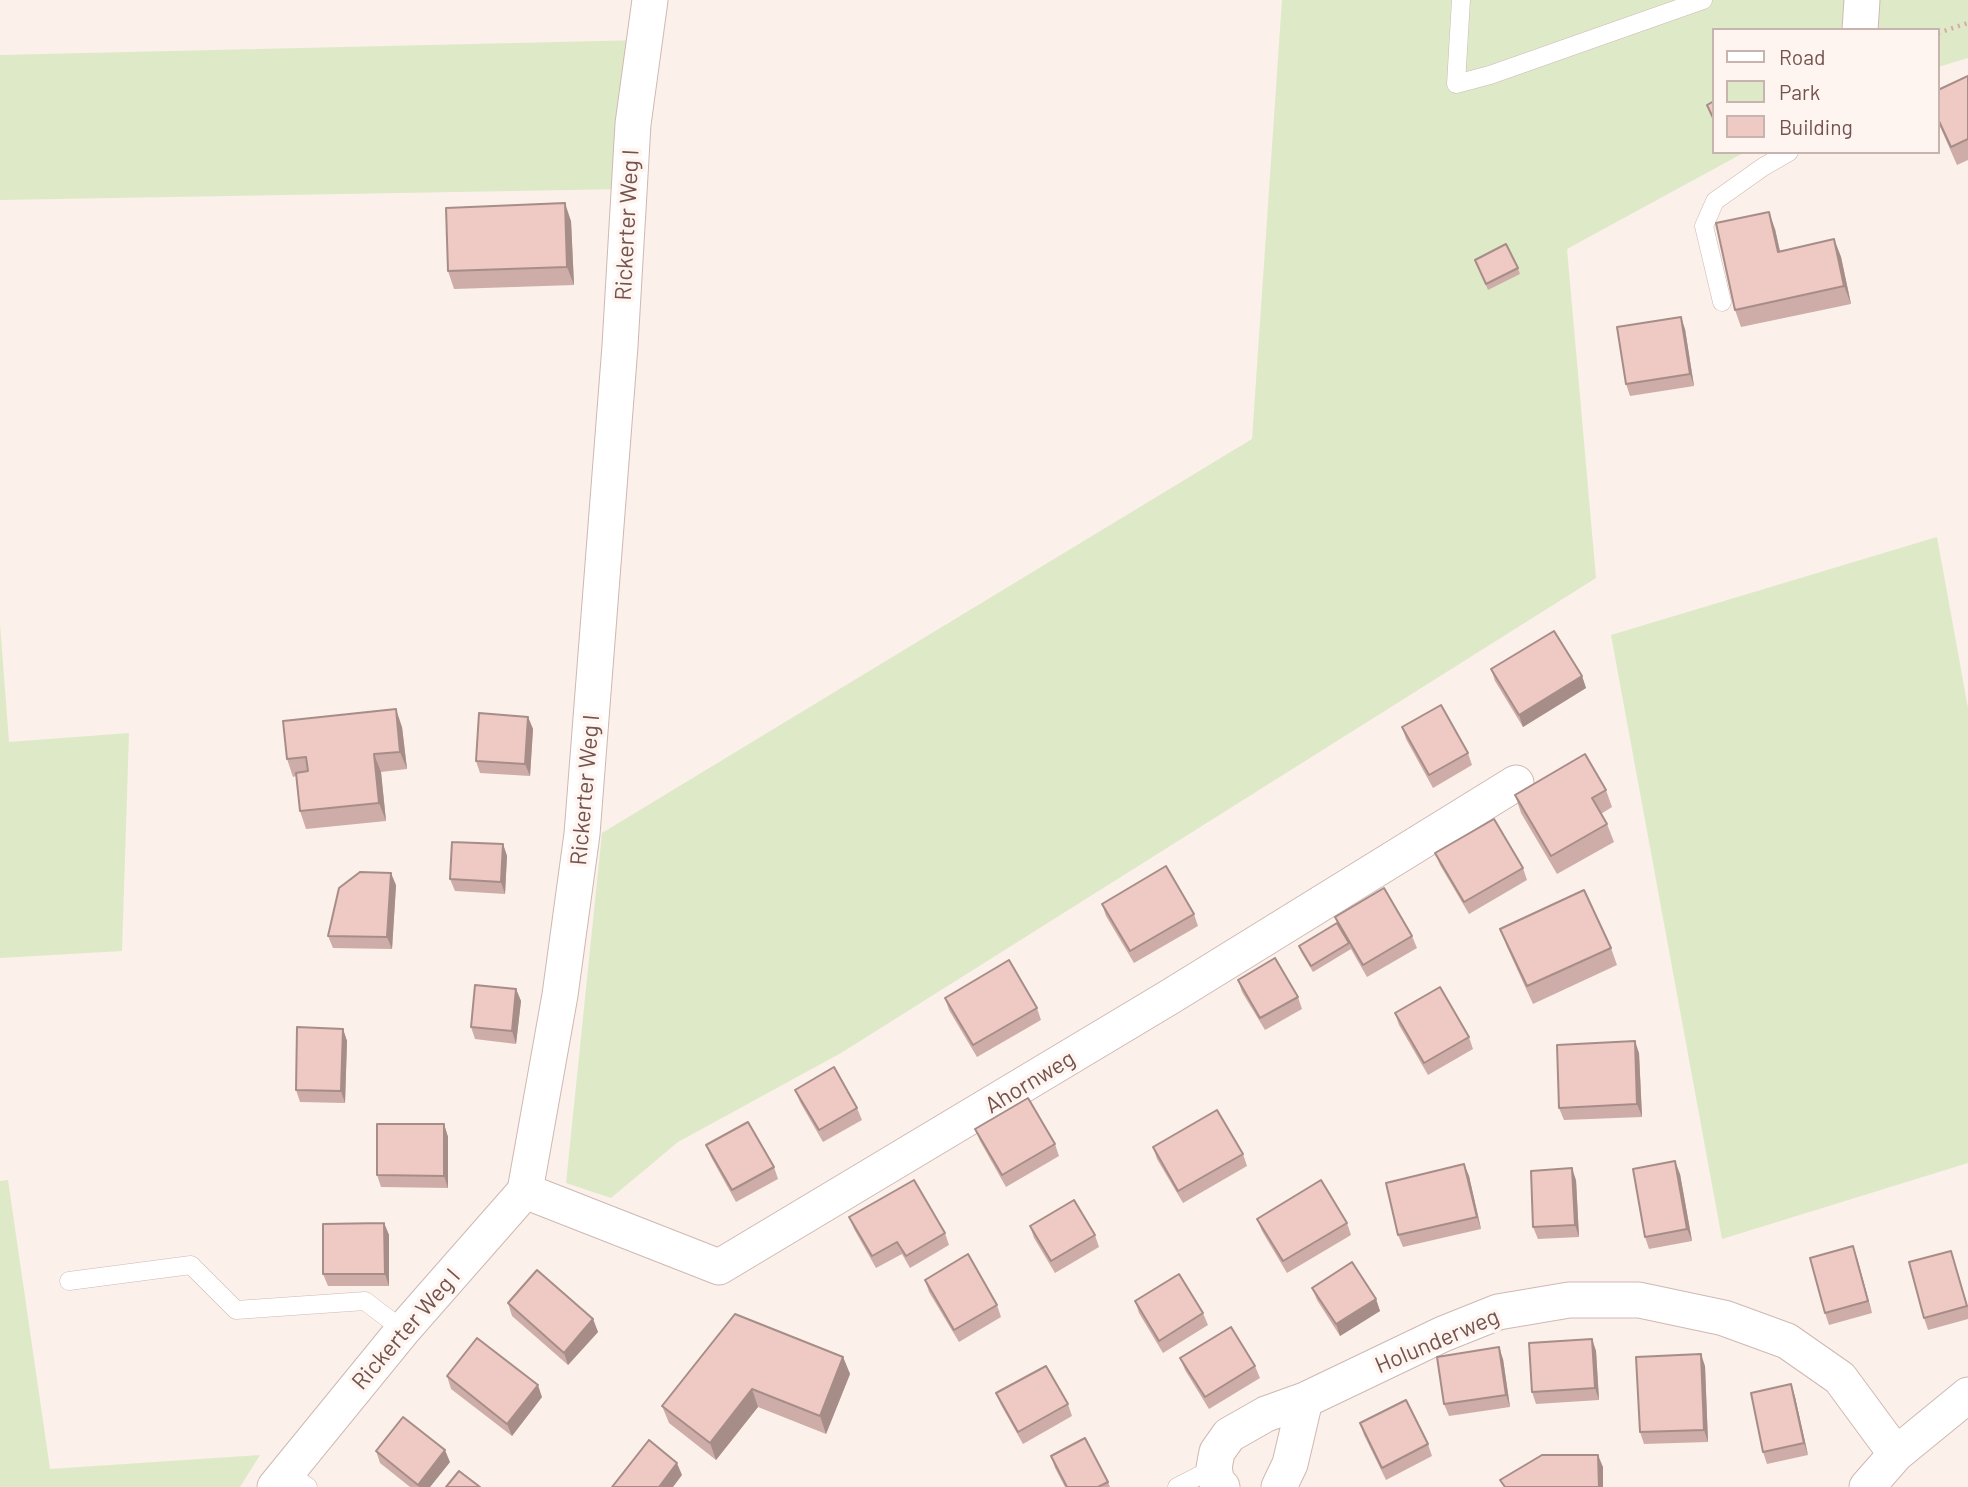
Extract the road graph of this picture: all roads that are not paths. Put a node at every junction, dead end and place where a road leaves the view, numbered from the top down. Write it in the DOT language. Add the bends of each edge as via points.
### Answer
graph roads {
  1 [pos="650,0"];
  2 [pos="1461,0"];
  3 [pos="1703,0"];
  4 [pos="1862,0"];
  5 [pos="1860,28"];
  6 [pos="1786,154"];
  7 [pos="1722,302"];
  8 [pos="1516,783"];
  9 [pos="526,1191"];
  10 [pos="69,1281"];
  11 [pos="403,1330"];
  12 [pos="1968,1395"];
  13 [pos="1305,1400"];
  14 [pos="1896,1454"];
  15 [pos="1218,1478"];
  16 [pos="290,1482"];
  17 [pos="1177,1487"];
  18 [pos="1279,1487"];
  19 [pos="1867,1487"];
  1 -- 9 [label="street, Rickerter Weg I" via="633,124 582,834 561,995"];
  2 -- 3 [label="lane" via="1457,84"];
  4 -- 5 [label="street"];
  6 -- 7 [label="lane" via="1715,201 1704,226"];
  8 -- 9 [label="street, Ahornweg" via="1168,999 719,1267"];
  9 -- 11 [label="street, Rickerter Weg I"];
  10 -- 11 [label="lane" via="191,1265 236,1310 365,1301"];
  11 -- 16 [label="street, Rickerter Weg I"];
  12 -- 14 [label="street"];
  13 -- 14 [label="street, Holunderweg" via="1498,1312 1569,1300 1639,1300 1724,1318 1787,1341 1840,1378"];
  13 -- 15 [label="street, Holunderweg" via="1266,1414 1229,1435 1217,1452"];
  13 -- 18 [label="street" via="1290,1464"];
  14 -- 19 [label="street"];
  15 -- 17 [label="lane"];
}
